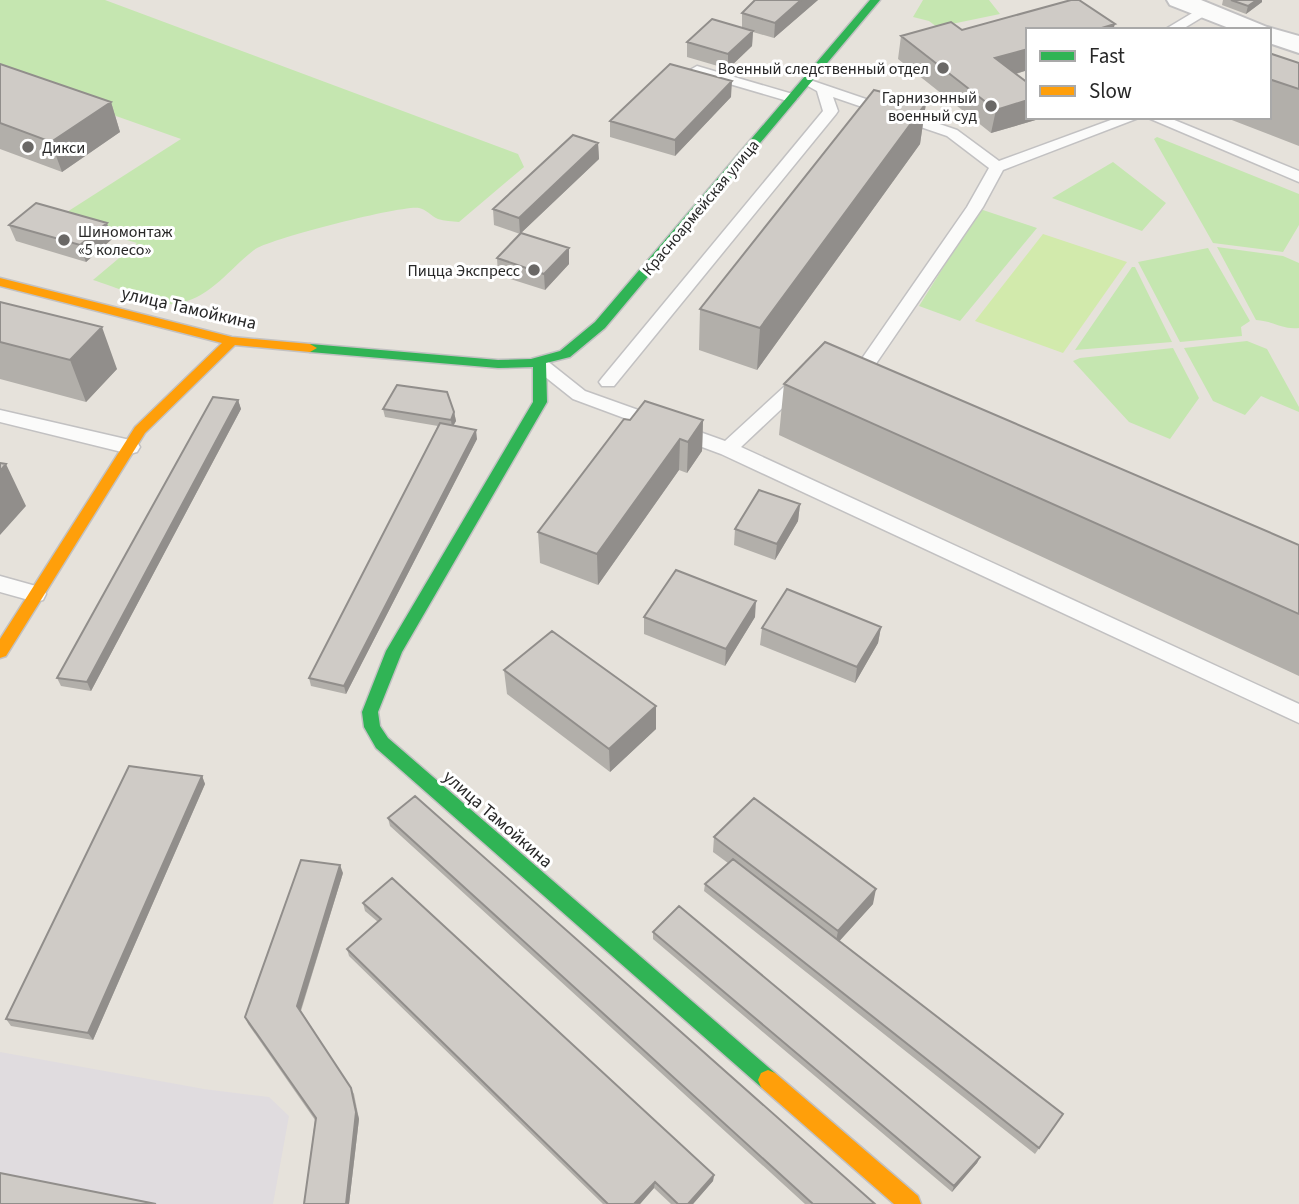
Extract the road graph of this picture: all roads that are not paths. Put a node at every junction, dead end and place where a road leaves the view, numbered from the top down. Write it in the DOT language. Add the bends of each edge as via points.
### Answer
graph roads {
  1 [pos="875,0"];
  2 [pos="1179,0"];
  3 [pos="1204,10"];
  4 [pos="1299,21"];
  5 [pos="1174,28"];
  6 [pos="1252,28"];
  7 [pos="1276,37"];
  8 [pos="697,70"];
  9 [pos="804,83"];
  10 [pos="823,88"];
  11 [pos="791,99"];
  12 [pos="1129,119"];
  13 [pos="1158,119"];
  14 [pos="998,167"];
  15 [pos="1299,177"];
  16 [pos="0,282"];
  17 [pos="232,341"];
  18 [pos="498,364"];
  19 [pos="540,364"];
  20 [pos="608,382"];
  21 [pos="0,416"];
  22 [pos="130,447"];
  23 [pos="728,449"];
  24 [pos="0,584"];
  25 [pos="36,594"];
  26 [pos="0,652"];
  27 [pos="1299,714"];
  28 [pos="911,1204"];
  1 -- 9 [label="street, Красноармейская улица"];
  2 -- 3 [label="street"];
  3 -- 5 [label="lane"];
  3 -- 6 [label="street"];
  4 -- 7 [label="street"];
  8 -- 11 [label="lane"];
  9 -- 10 [label="lane"];
  9 -- 11 [label="street, Красноармейская улица"];
  10 -- 14 [label="lane" via="959,137"];
  10 -- 20 [label="lane" via="831,111"];
  11 -- 19 [label="street, Красноармейская улица" via="600,325 576,350"];
  12 -- 14 [label="lane"];
  13 -- 15 [label="lane"];
  14 -- 23 [label="lane" via="860,386 827,373 810,375"];
  16 -- 17 [label="street, улица Тамойкина"];
  17 -- 18 [label="street, улица Тамойкина"];
  17 -- 22 [label="street" via="140,430"];
  18 -- 19 [label="street, Красноармейская улица"];
  19 -- 23 [label="lane" via="579,395"];
  19 -- 28 [label="street, улица Тамойкина" via="540,402 394,651 370,712 372,727 382,743"];
  21 -- 22 [label="lane"];
  22 -- 25 [label="street"];
  23 -- 27 [label="lane"];
  24 -- 25 [label="lane"];
  25 -- 26 [label="street"];
}
